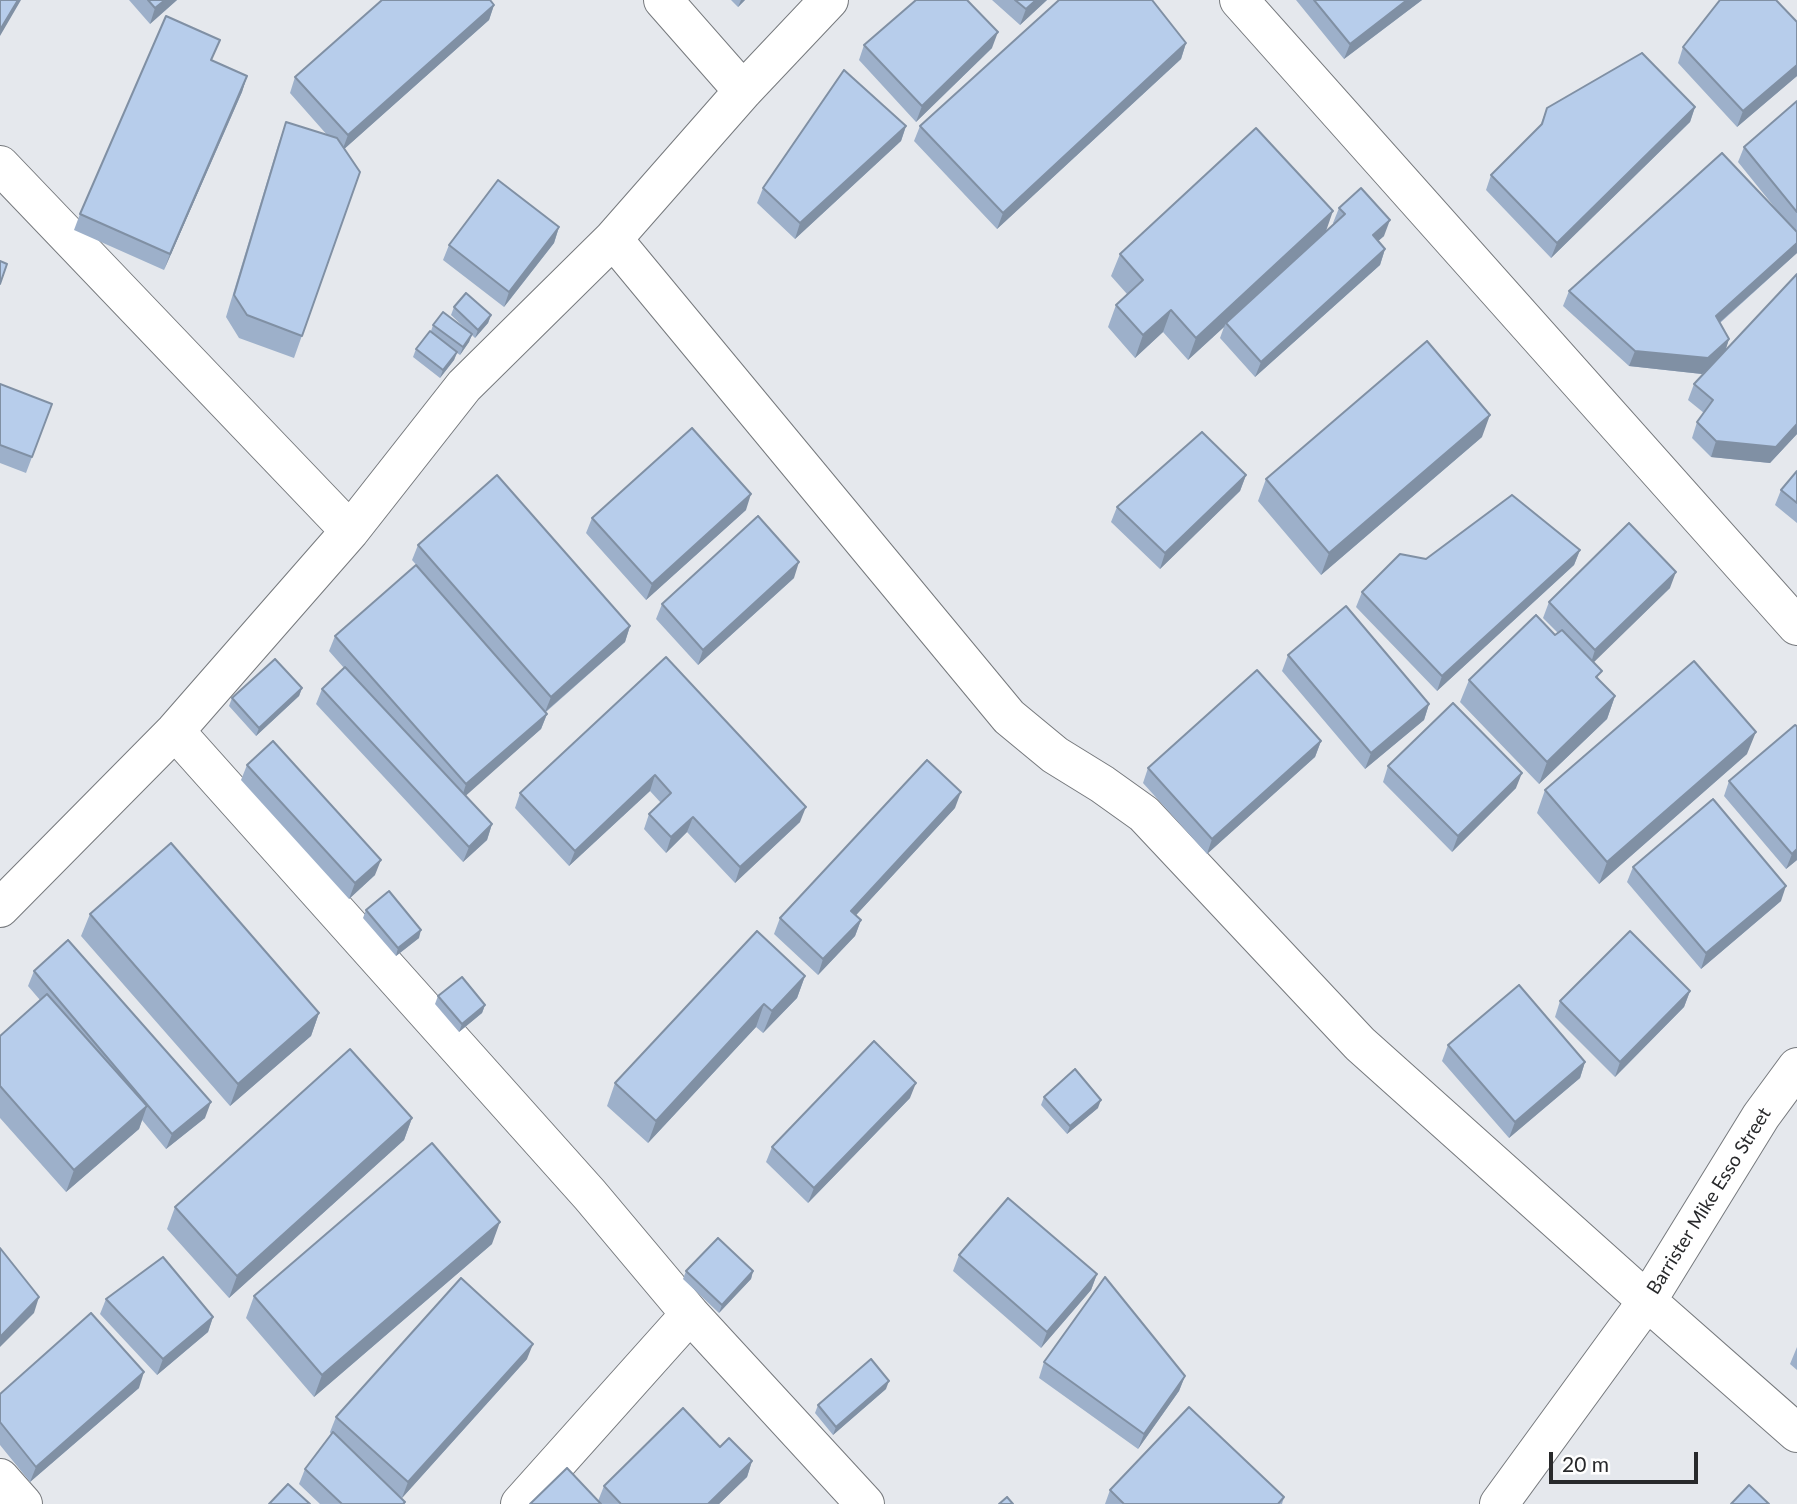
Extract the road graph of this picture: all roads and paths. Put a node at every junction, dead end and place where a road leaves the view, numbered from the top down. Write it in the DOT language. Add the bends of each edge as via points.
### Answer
graph roads {
  1 [pos="663,0"];
  2 [pos="829,0"];
  3 [pos="1239,0"];
  4 [pos="743,91"];
  5 [pos="0,165"];
  6 [pos="613,239"];
  7 [pos="349,531"];
  8 [pos="1797,626"];
  9 [pos="175,731"];
  10 [pos="0,908"];
  11 [pos="1797,1067"];
  12 [pos="1647,1301"];
  13 [pos="690,1314"];
  14 [pos="1797,1433"];
  15 [pos="0,1478"];
  16 [pos="23,1504"];
  17 [pos="520,1504"];
  18 [pos="865,1504"];
  19 [pos="1499,1504"];
  1 -- 4 [label="street"];
  2 -- 4 [label="street"];
  3 -- 8 [label="street"];
  4 -- 6 [label="street"];
  5 -- 7 [label="street"];
  6 -- 7 [label="street" via="464,386"];
  6 -- 12 [label="street" via="1009,716 1055,755 1144,814 1360,1044"];
  7 -- 9 [label="street"];
  9 -- 10 [label="street"];
  9 -- 13 [label="street" via="590,1195"];
  11 -- 12 [label="street, Barrister Mike Esso Street" via="1761,1116"];
  12 -- 14 [label="street"];
  12 -- 19 [label="street, Barrister Mike Esso Street"];
  13 -- 17 [label="street"];
  13 -- 18 [label="street"];
  15 -- 16 [label="street"];
}
